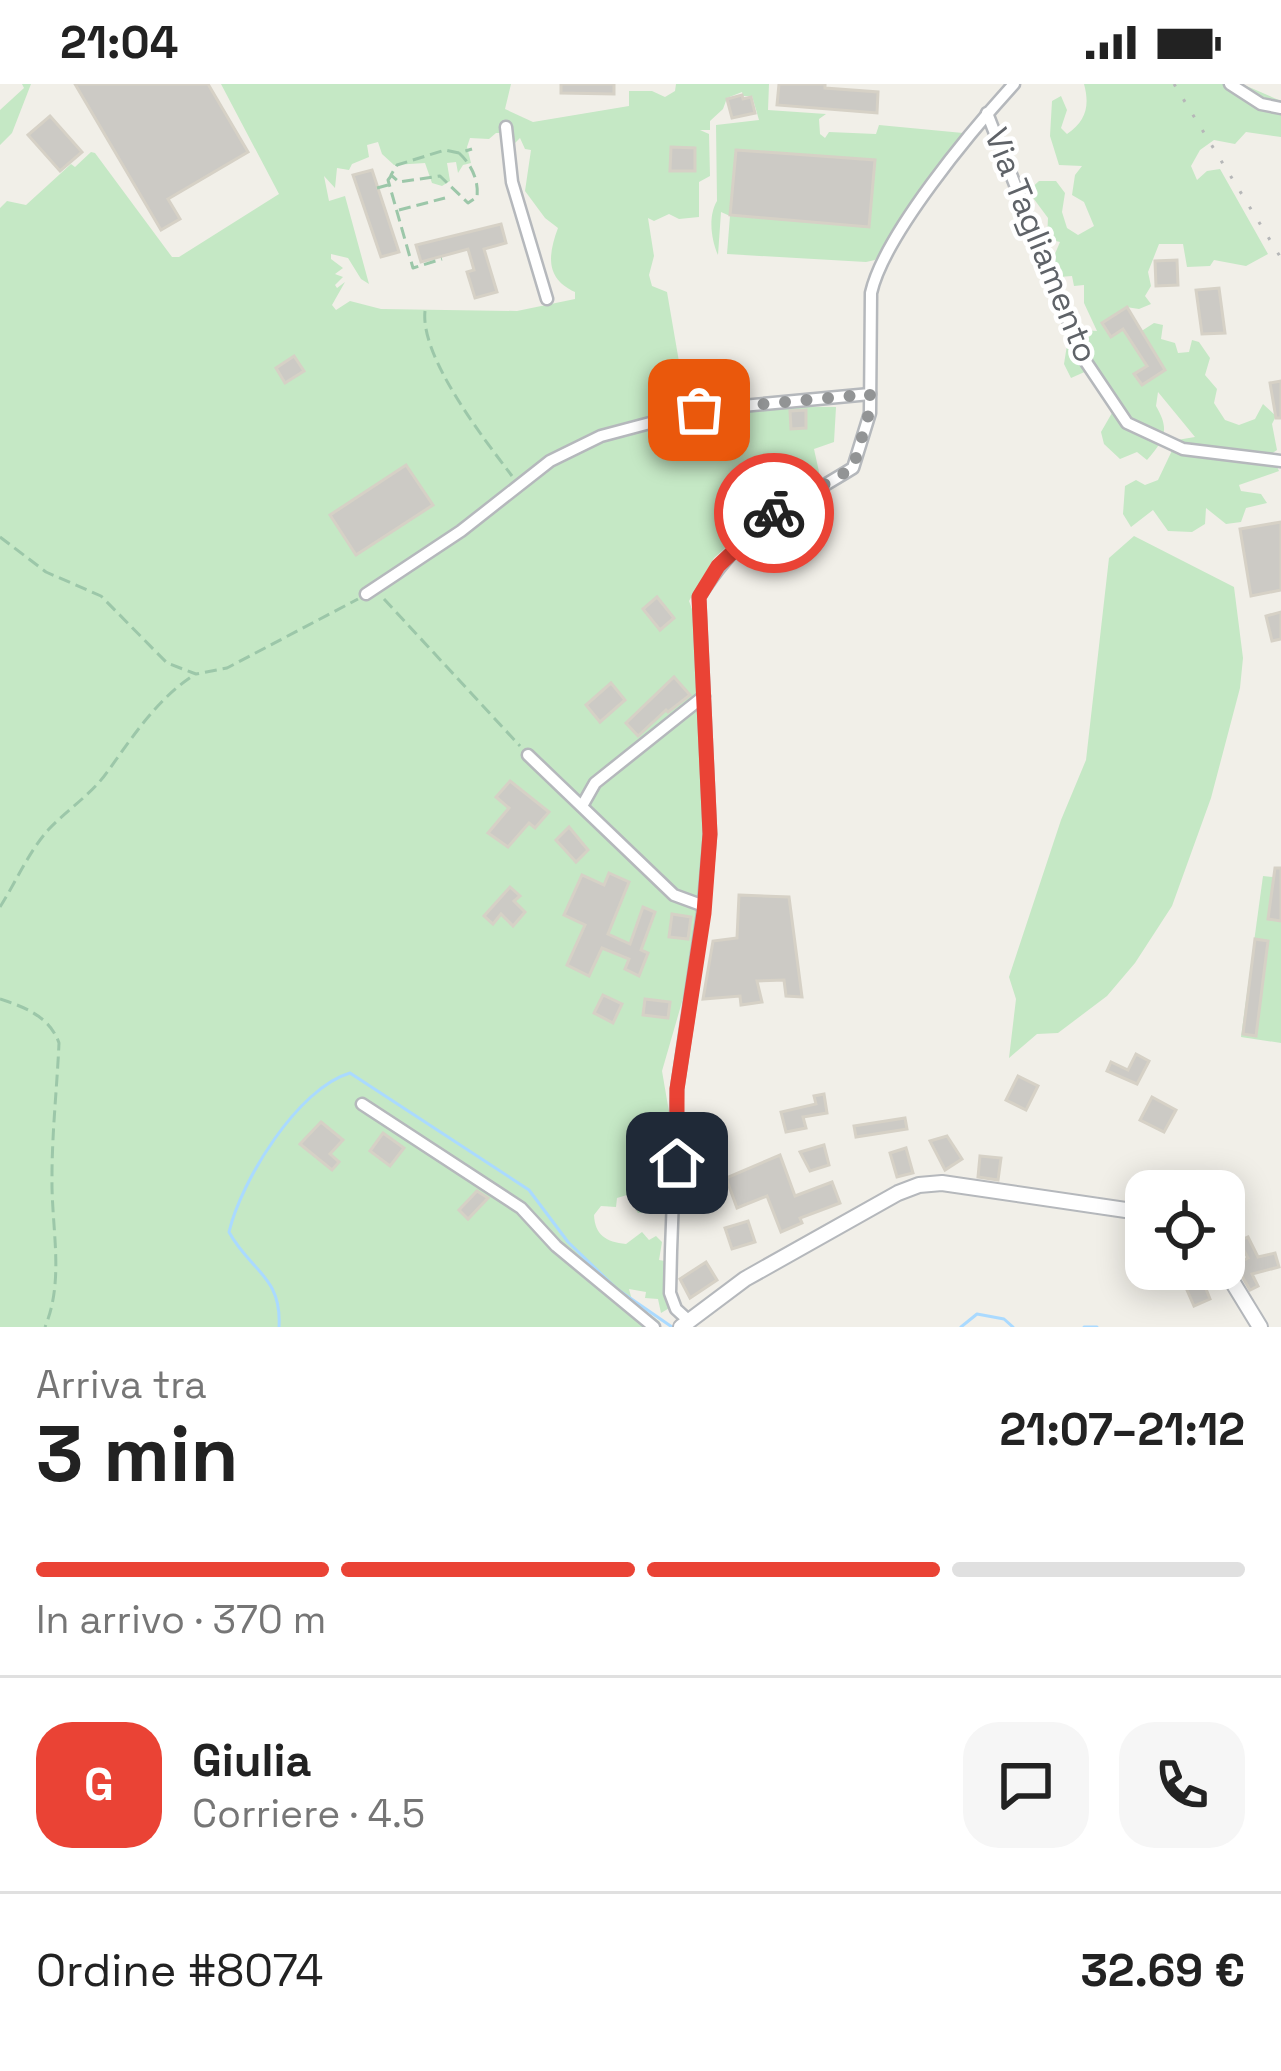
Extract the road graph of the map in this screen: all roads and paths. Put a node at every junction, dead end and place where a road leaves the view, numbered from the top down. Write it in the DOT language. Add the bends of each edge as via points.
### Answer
graph roads {
  1 [pos="1014,84"];
  2 [pos="1230,84"];
  3 [pos="1281,108"];
  4 [pos="987,113"];
  5 [pos="506,127"];
  6 [pos="472,149"];
  7 [pos="459,153"];
  8 [pos="392,175"];
  9 [pos="390,185"];
  10 [pos="377,188"];
  11 [pos="445,198"];
  12 [pos="397,211"];
  13 [pos="404,233"];
  14 [pos="394,236"];
  15 [pos="442,259"];
  16 [pos="547,299"];
  17 [pos="424,311"];
  18 [pos="870,394"];
  19 [pos="1281,461"];
  20 [pos="517,483"];
  21 [pos="0,537"];
  22 [pos="370,592"];
  23 [pos="196,674"];
  24 [pos="704,696"];
  25 [pos="528,754"];
  26 [pos="582,806"];
  27 [pos="704,906"];
  28 [pos="0,907"];
  29 [pos="0,999"];
  30 [pos="362,1104"];
  31 [pos="1125,1210"];
  32 [pos="1237,1290"];
  33 [pos="684,1324"];
  34 [pos="45,1327"];
  35 [pos="654,1327"];
  36 [pos="1260,1327"];
  1 -- 4 [label="street"];
  2 -- 3 [label="street"];
  4 -- 18 [label="street" via="875,276"];
  4 -- 19 [label="street, Via Tagliamento" via="1082,356 1127,423 1183,449"];
  5 -- 16 [label="street" via="512,182"];
  6 -- 7 [label="path"];
  7 -- 8 [label="path" via="398,164"];
  7 -- 8 [label="path" via="478,190 468,203 440,176 399,182"];
  8 -- 9 [label="path"];
  9 -- 10 [label="path"];
  9 -- 12 [label="path"];
  11 -- 12 [label="path"];
  12 -- 13 [label="path"];
  13 -- 14 [label="path"];
  13 -- 15 [label="path" via="413,268"];
  17 -- 20 [label="path" via="426,335 467,415"];
  18 -- 20 [label="street" via="757,401 657,419 569,450"];
  18 -- 24 [label="street" via="853,468 751,532 699,597"];
  20 -- 22 [label="street"];
  21 -- 23 [label="path" via="46,572 101,596 167,663"];
  22 -- 23 [label="path" via="227,668"];
  22 -- 25 [label="path"];
  23 -- 28 [label="path" via="151,712 106,775 50,828"];
  24 -- 26 [label="street" via="595,783"];
  24 -- 27 [label="street"];
  25 -- 26 [label="street"];
  26 -- 27 [label="street" via="674,895"];
  27 -- 33 [label="street" via="677,1089 670,1292"];
  29 -- 34 [label="path" via="28,1008 59,1043 57,1242"];
  30 -- 35 [label="street" via="521,1208"];
  31 -- 33 [label="street" via="919,1185 746,1279"];
  32 -- 36 [label="street"];
}
